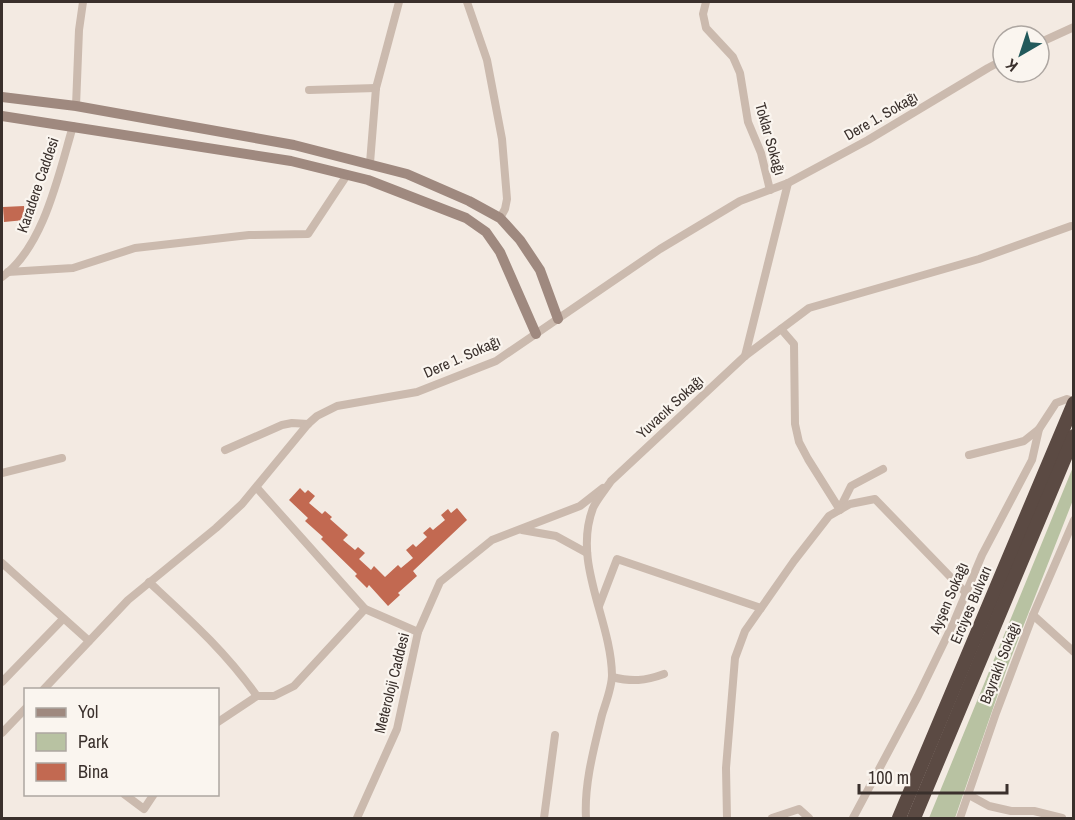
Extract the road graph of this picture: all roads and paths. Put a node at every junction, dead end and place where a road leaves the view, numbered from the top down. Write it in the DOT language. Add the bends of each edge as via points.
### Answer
graph roads {
  1 [pos="83,2"];
  2 [pos="399,2"];
  3 [pos="467,2"];
  4 [pos="706,2"];
  5 [pos="1074,27"];
  6 [pos="1051,38"];
  7 [pos="991,67"];
  8 [pos="376,88"];
  9 [pos="309,90"];
  10 [pos="2,97"];
  11 [pos="76,106"];
  12 [pos="2,116"];
  13 [pos="73,126"];
  14 [pos="370,163"];
  15 [pos="347,175"];
  16 [pos="788,183"];
  17 [pos="770,189"];
  18 [pos="500,218"];
  19 [pos="1071,226"];
  20 [pos="5,274"];
  21 [pos="558,319"];
  22 [pos="782,329"];
  23 [pos="536,334"];
  24 [pos="745,356"];
  25 [pos="1074,402"];
  26 [pos="308,424"];
  27 [pos="1039,429"];
  28 [pos="1074,436"];
  29 [pos="225,450"];
  30 [pos="969,456"];
  31 [pos="62,458"];
  32 [pos="883,469"];
  33 [pos="2,473"];
  34 [pos="611,482"];
  35 [pos="257,488"];
  36 [pos="840,510"];
  37 [pos="1074,520"];
  38 [pos="520,530"];
  39 [pos="587,553"];
  40 [pos="2,563"];
  41 [pos="148,582"];
  42 [pos="966,593"];
  43 [pos="599,606"];
  44 [pos="761,608"];
  45 [pos="365,609"];
  46 [pos="1033,615"];
  47 [pos="63,619"];
  48 [pos="418,632"];
  49 [pos="89,641"];
  50 [pos="1074,652"];
  51 [pos="664,674"];
  52 [pos="612,677"];
  53 [pos="2,682"];
  54 [pos="45,688"];
  55 [pos="257,696"];
  56 [pos="24,711"];
  57 [pos="219,721"];
  58 [pos="2,733"];
  59 [pos="555,735"];
  60 [pos="969,795"];
  61 [pos="125,796"];
  62 [pos="153,796"];
  63 [pos="357,819"];
  64 [pos="544,819"];
  65 [pos="586,819"];
  66 [pos="727,819"];
  67 [pos="772,819"];
  68 [pos="809,819"];
  69 [pos="853,819"];
  70 [pos="899,819"];
  71 [pos="914,819"];
  72 [pos="960,819"];
  73 [pos="1062,819"];
  1 -- 11 [label="street"];
  2 -- 8 [label="street"];
  3 -- 18 [label="street" via="487,60 502,139 507,199"];
  4 -- 17 [label="street, Toklar Sokağı" via="706,28 734,57 740,73 748,122"];
  5 -- 6 [label="street"];
  7 -- 16 [label="street, Dere 1. Sokağı"];
  8 -- 9 [label="street"];
  8 -- 14 [label="street"];
  10 -- 11 [label="street"];
  11 -- 14 [label="street" via="294,145"];
  12 -- 13 [label="street"];
  13 -- 15 [label="street" via="291,161"];
  13 -- 20 [label="street, Karadere Caddesi" via="33,242"];
  14 -- 18 [label="street" via="407,174"];
  15 -- 20 [label="street" via="308,234 249,235 135,248 73,268"];
  15 -- 23 [label="street" via="466,218 486,232 500,252"];
  16 -- 17 [label="street, Dere 1. Sokağı"];
  16 -- 24 [label="street"];
  17 -- 21 [label="street, Dere 1. Sokağı" via="740,201 660,249"];
  18 -- 21 [label="street" via="540,270"];
  19 -- 22 [label="street, Yuvacık Sokağı" via="979,259 809,308"];
  21 -- 23 [label="street, Dere 1. Sokağı"];
  22 -- 24 [label="street, Yuvacık Sokağı"];
  22 -- 36 [label="street" via="794,344 795,424 799,442"];
  23 -- 26 [label="street, Dere 1. Sokağı" via="496,360 417,392 337,406"];
  24 -- 34 [label="street, Yuvacık Sokağı"];
  25 -- 27 [label="street, Ayşen Sokağı" via="1067,399 1056,403"];
  25 -- 70 [label="highway, Erciyes Bulvarı"];
  26 -- 29 [label="street" via="282,425"];
  26 -- 35 [label="street, Dere 1. Sokağı"];
  27 -- 30 [label="street" via="1024,441"];
  27 -- 42 [label="street, Ayşen Sokağı" via="1032,460"];
  28 -- 71 [label="highway, Erciyes Bulvarı"];
  31 -- 33 [label="street"];
  32 -- 36 [label="street" via="851,486"];
  34 -- 38 [label="street, Meteroloji Caddesi" via="580,506"];
  34 -- 39 [label="street, Yuvacık Sokağı" via="594,506 586,536"];
  35 -- 41 [label="street, Dere 1. Sokağı" via="216,528"];
  35 -- 45 [label="street"];
  36 -- 42 [label="street" via="875,499"];
  36 -- 44 [label="street" via="829,516"];
  37 -- 46 [label="street, Bayraklı Sokağı"];
  38 -- 39 [label="street" via="556,536"];
  38 -- 48 [label="street, Meteroloji Caddesi" via="492,540 440,582"];
  39 -- 43 [label="street, Yuvacık Sokağı"];
  40 -- 47 [label="street"];
  41 -- 49 [label="street, Dere 1. Sokağı"];
  41 -- 55 [label="street" via="218,646"];
  42 -- 69 [label="street, Ayşen Sokağı" via="918,696"];
  43 -- 44 [label="street" via="616,560"];
  43 -- 52 [label="street, Yuvacık Sokağı"];
  44 -- 66 [label="street" via="745,631 735,658 726,768"];
  45 -- 48 [label="street"];
  45 -- 55 [label="street" via="294,686 274,696"];
  46 -- 50 [label="street"];
  46 -- 60 [label="street, Bayraklı Sokağı"];
  47 -- 49 [label="street"];
  47 -- 53 [label="street"];
  48 -- 63 [label="street, Meteroloji Caddesi" via="397,729"];
  49 -- 54 [label="street, Dere 1. Sokağı"];
  51 -- 52 [label="street" via="630,681"];
  52 -- 65 [label="street, Yuvacık Sokağı" via="597,734 585,800"];
  55 -- 57 [label="street"];
  56 -- 58 [label="street"];
  59 -- 64 [label="street"];
  60 -- 72 [label="street, Bayraklı Sokağı"];
  60 -- 73 [label="street" via="989,806"];
  61 -- 62 [label="street" via="144,809"];
  67 -- 68 [label="street" via="799,809"];
}
